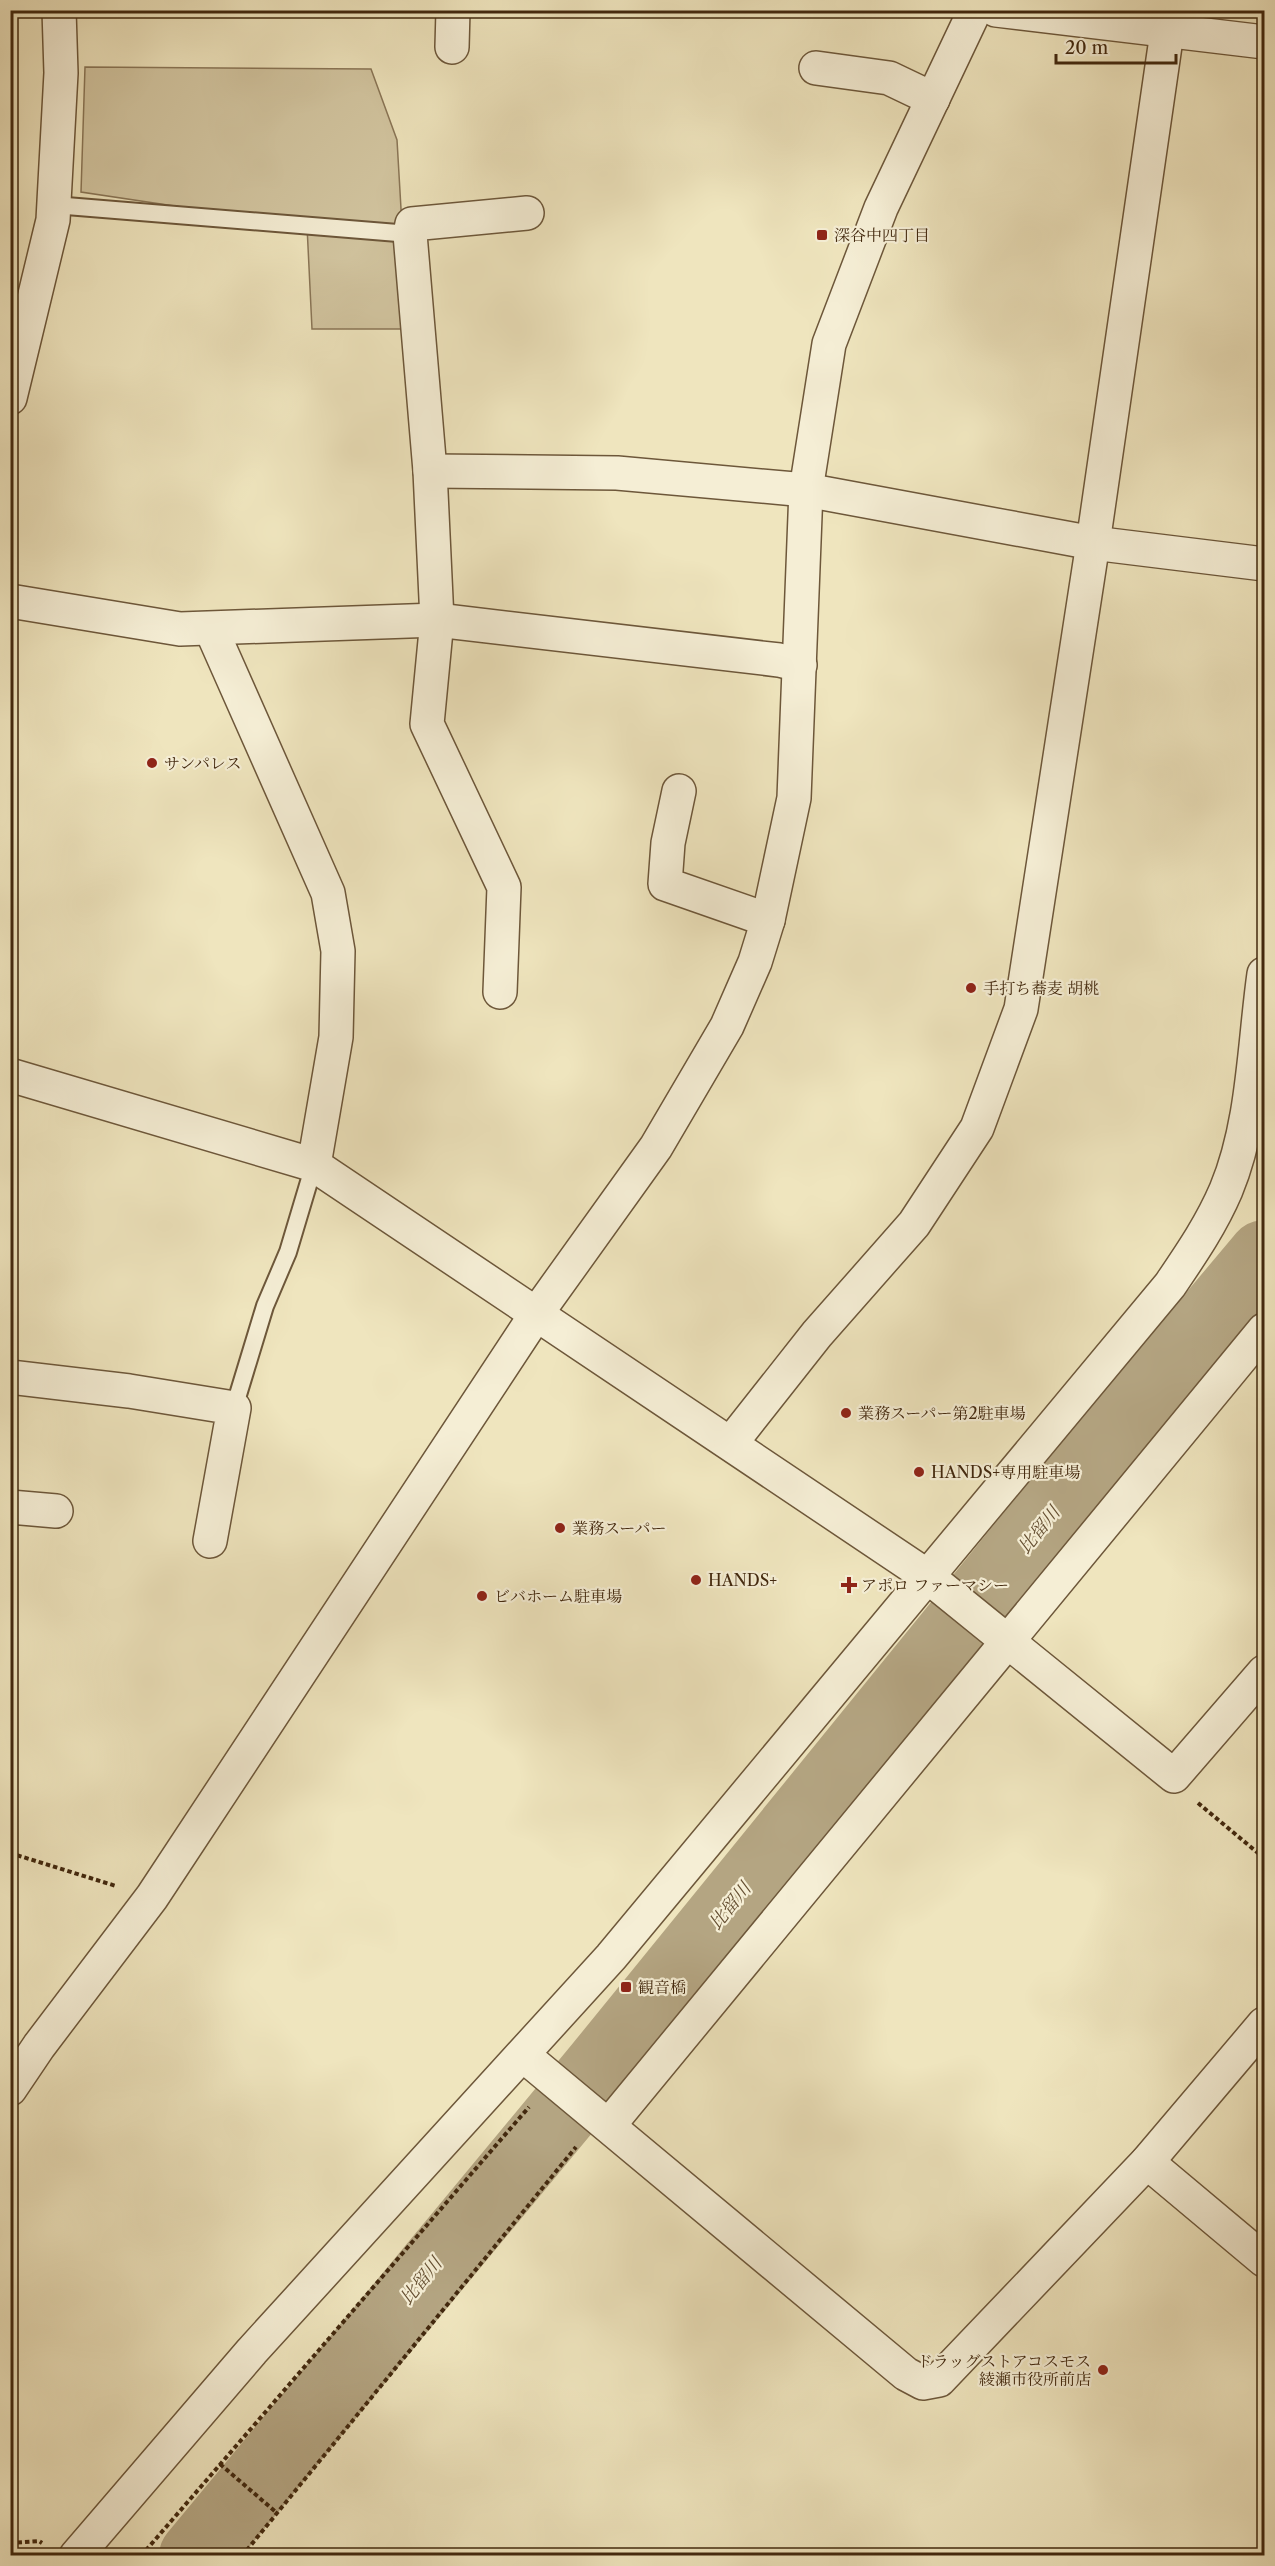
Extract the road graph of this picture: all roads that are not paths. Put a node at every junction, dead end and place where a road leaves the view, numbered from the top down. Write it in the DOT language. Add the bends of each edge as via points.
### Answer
graph roads {
  1 [pos="59,10"];
  2 [pos="453,10"];
  3 [pos="975,10"];
  4 [pos="996,10"];
  5 [pos="1167,32"];
  6 [pos="1264,42"];
  7 [pos="452,47"];
  8 [pos="816,68"];
  9 [pos="933,99"];
  10 [pos="54,206"];
  11 [pos="527,213"];
  12 [pos="410,234"];
  13 [pos="18,333"];
  14 [pos="10,398"];
  15 [pos="430,471"];
  16 [pos="806,490"];
  17 [pos="1094,543"];
  18 [pos="1264,564"];
  19 [pos="10,602"];
  20 [pos="437,620"];
  21 [pos="211,628"];
  22 [pos="800,665"];
  23 [pos="680,792"];
  24 [pos="768,920"];
  25 [pos="1264,974"];
  26 [pos="500,992"];
  27 [pos="10,1075"];
  28 [pos="314,1165"];
  29 [pos="537,1313"];
  30 [pos="1264,1330"];
  31 [pos="10,1377"];
  32 [pos="234,1408"];
  33 [pos="731,1443"];
  34 [pos="10,1507"];
  35 [pos="56,1511"];
  36 [pos="210,1541"];
  37 [pos="927,1576"];
  38 [pos="998,1634"];
  39 [pos="1264,1672"];
  40 [pos="1264,2024"];
  41 [pos="523,2055"];
  42 [pos="10,2089"];
  43 [pos="599,2117"];
  44 [pos="1147,2162"];
  45 [pos="1264,2260"];
  46 [pos="76,2556"];
  1 -- 10 [label="street" via="61,73"];
  2 -- 7 [label="street"];
  3 -- 9 [label="street"];
  4 -- 5 [label="street"];
  5 -- 6 [label="street"];
  5 -- 17 [label="street"];
  8 -- 9 [label="street" via="889,78"];
  9 -- 16 [label="street" via="881,208 829,344"];
  10 -- 12 [label="lane"];
  10 -- 13 [label="street"];
  11 -- 12 [label="street" via="412,224"];
  12 -- 15 [label="street"];
  13 -- 14 [label="street"];
  15 -- 16 [label="street" via="617,473"];
  15 -- 20 [label="street"];
  16 -- 17 [label="street"];
  16 -- 22 [label="street"];
  17 -- 18 [label="street"];
  17 -- 33 [label="street" via="1021,1010 977,1128 914,1224 817,1334"];
  19 -- 21 [label="street" via="180,629"];
  20 -- 21 [label="street"];
  20 -- 22 [label="street"];
  20 -- 26 [label="street" via="427,724 504,887"];
  21 -- 28 [label="street" via="328,893 338,951 336,1037"];
  22 -- 24 [label="street" via="794,798"];
  23 -- 24 [label="street" via="668,843 665,884"];
  24 -- 29 [label="street" via="755,962 721,1036 656,1147"];
  25 -- 37 [label="street" via="1246,1120 1227,1188 1207,1232 1170,1285"];
  27 -- 28 [label="street"];
  28 -- 29 [label="street"];
  28 -- 32 [label="lane"];
  29 -- 33 [label="street"];
  29 -- 42 [label="street" via="152,1897"];
  30 -- 38 [label="street"];
  31 -- 32 [label="street"];
  32 -- 36 [label="street"];
  33 -- 37 [label="street"];
  34 -- 35 [label="street"];
  37 -- 38 [label="street"];
  37 -- 41 [label="street" via="618,1948"];
  38 -- 39 [label="street" via="1174,1776"];
  38 -- 43 [label="street"];
  40 -- 44 [label="street"];
  41 -- 43 [label="street"];
  41 -- 46 [label="street" via="252,2351"];
  43 -- 44 [label="street" via="906,2374 923,2383 939,2380"];
  44 -- 45 [label="street"];
}
